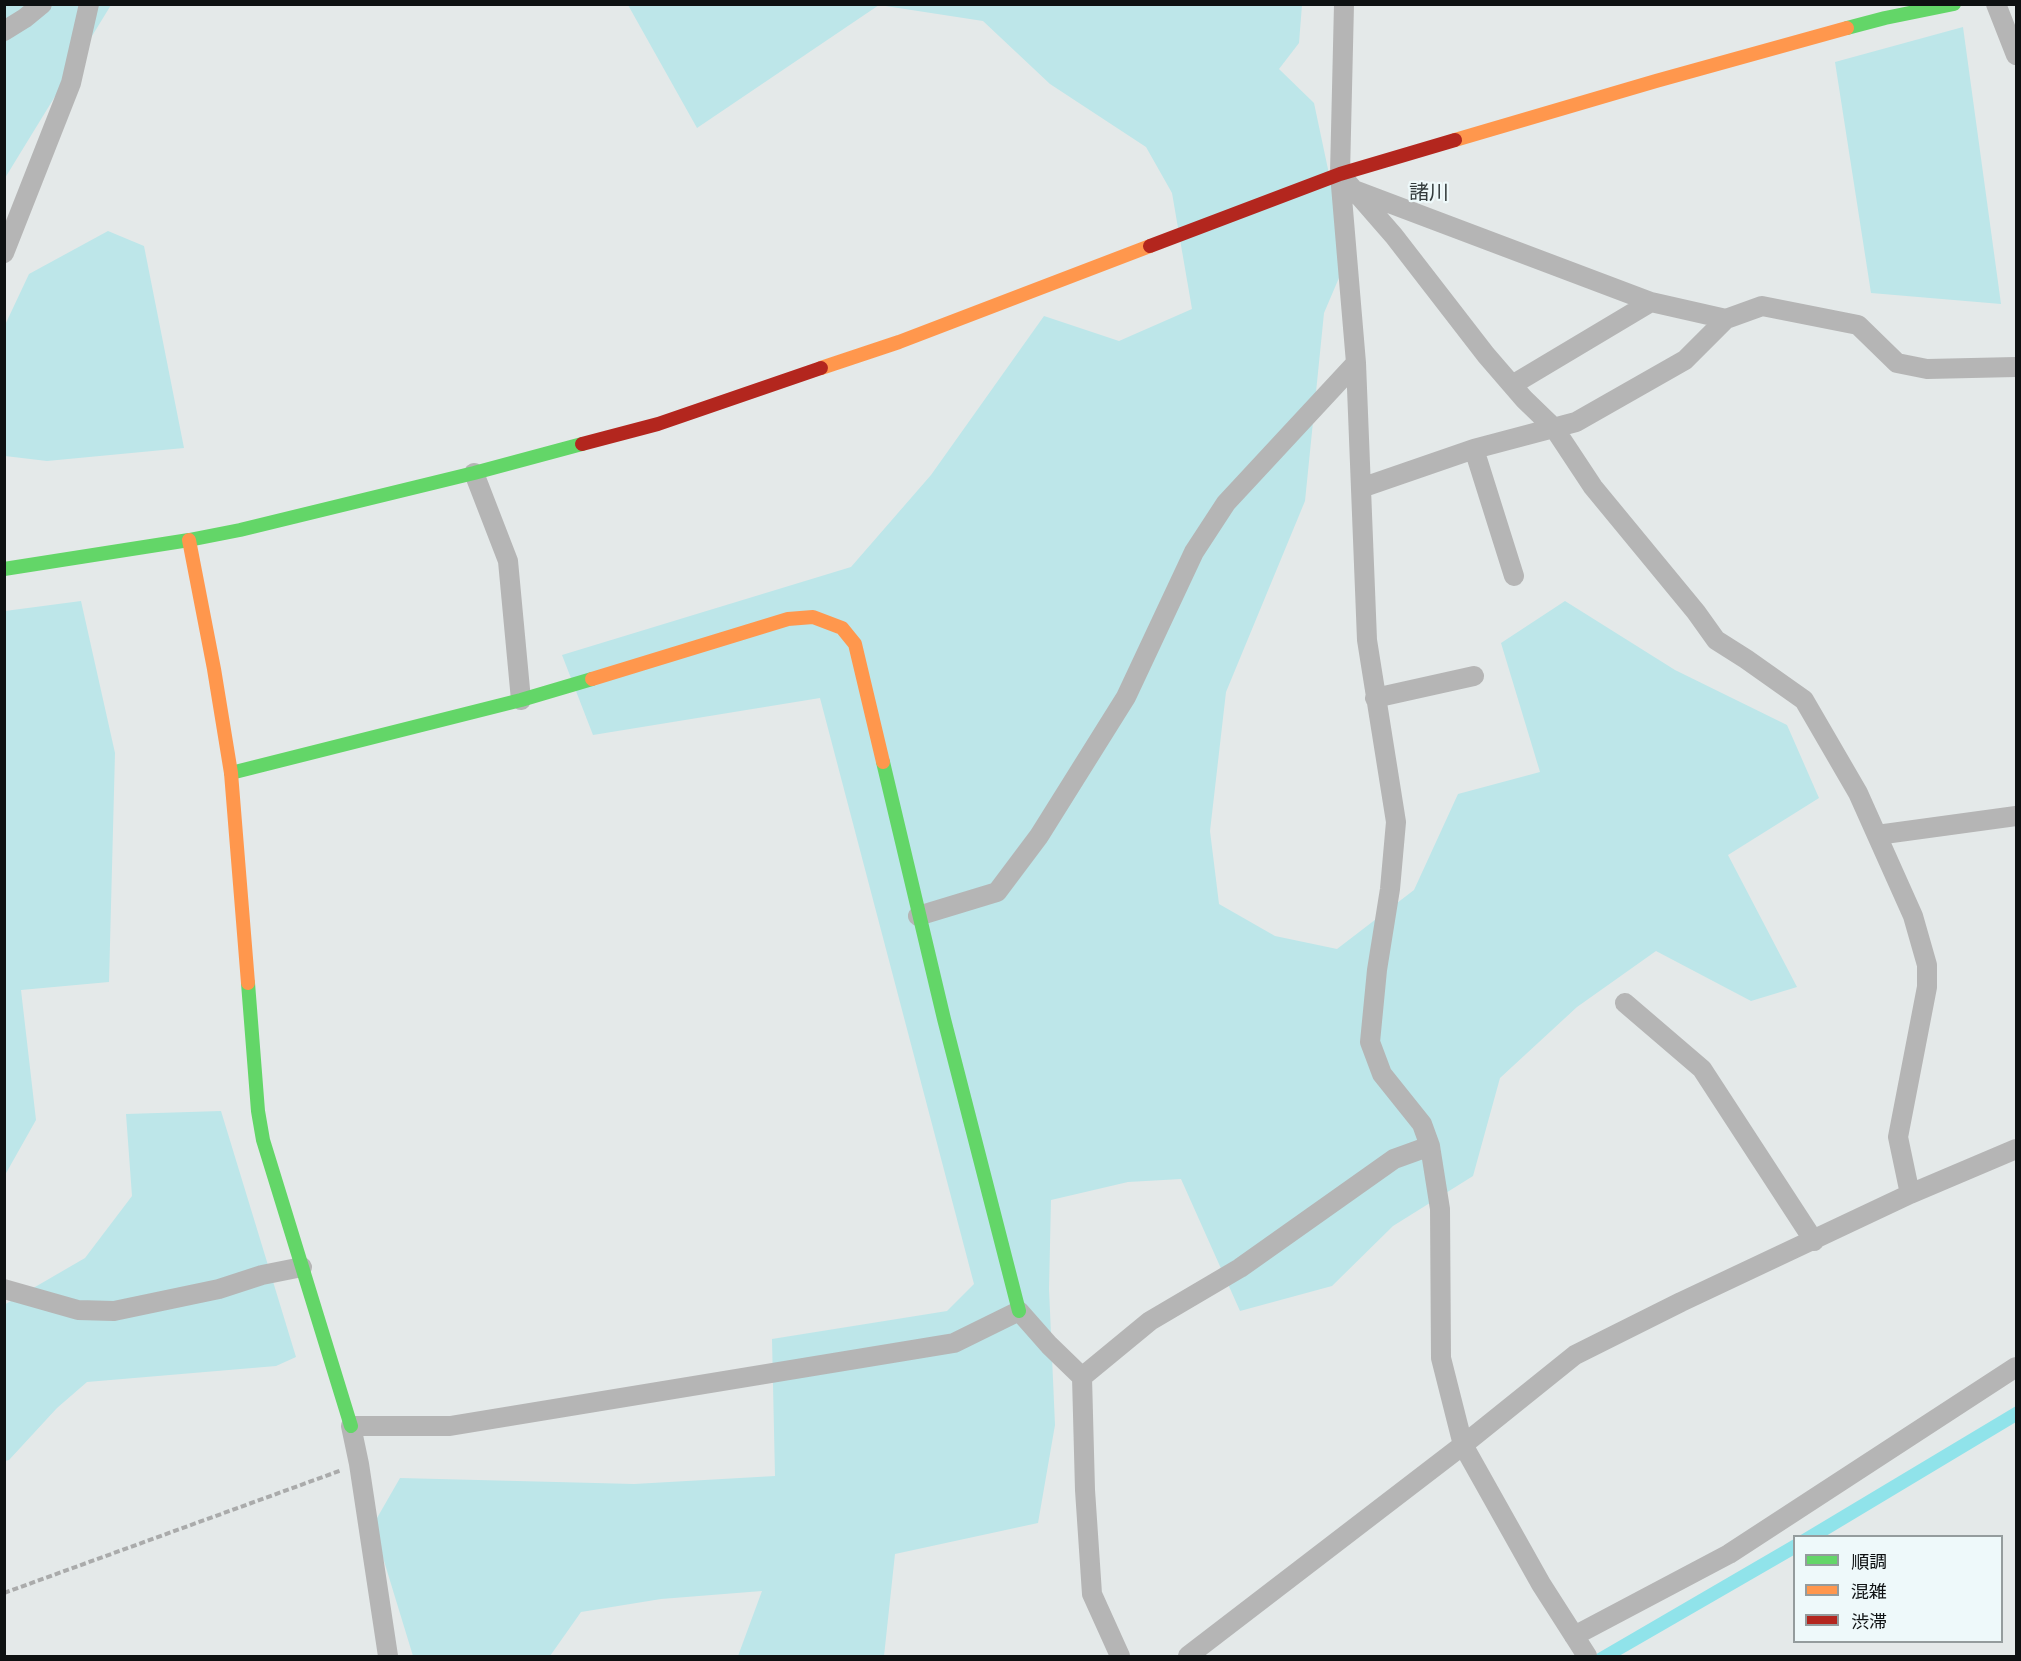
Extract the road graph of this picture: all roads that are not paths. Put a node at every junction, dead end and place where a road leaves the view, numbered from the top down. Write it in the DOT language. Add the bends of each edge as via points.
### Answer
graph roads {
  1 [pos="42,4"];
  2 [pos="89,4"];
  3 [pos="1344,4"];
  4 [pos="1954,4"];
  5 [pos="1996,4"];
  6 [pos="4,32"];
  7 [pos="2016,55"];
  8 [pos="1340,174"];
  9 [pos="1354,190"];
  10 [pos="4,253"];
  11 [pos="1651,302"];
  12 [pos="1726,319"];
  13 [pos="1356,363"];
  14 [pos="2016,368"];
  15 [pos="1512,385"];
  16 [pos="1554,428"];
  17 [pos="1474,449"];
  18 [pos="474,473"];
  19 [pos="1361,488"];
  20 [pos="189,540"];
  21 [pos="4,569"];
  22 [pos="1514,576"];
  23 [pos="1474,676"];
  24 [pos="1375,698"];
  25 [pos="522,700"];
  26 [pos="231,773"];
  27 [pos="2016,816"];
  28 [pos="1877,835"];
  29 [pos="918,916"];
  30 [pos="1625,1003"];
  31 [pos="1430,1146"];
  32 [pos="2016,1149"];
  33 [pos="1910,1194"];
  34 [pos="1814,1241"];
  35 [pos="302,1267"];
  36 [pos="4,1289"];
  37 [pos="1019,1311"];
  38 [pos="2016,1368"];
  39 [pos="1082,1377"];
  40 [pos="351,1426"];
  41 [pos="1463,1445"];
  42 [pos="1574,1636"];
  43 [pos="388,1656"];
  44 [pos="1120,1656"];
  45 [pos="1188,1656"];
  46 [pos="1587,1656"];
  1 -- 6 [label="street"];
  2 -- 10 [label="street" via="71,83"];
  3 -- 8 [label="street"];
  4 -- 8 [label="street" via="1885,18 1656,81"];
  5 -- 7 [label="street"];
  8 -- 9 [label="street"];
  8 -- 13 [label="street"];
  8 -- 18 [label="street" via="899,342 658,424"];
  9 -- 11 [label="street"];
  9 -- 15 [label="street"];
  11 -- 12 [label="street"];
  11 -- 15 [label="street"];
  12 -- 14 [label="street" via="1762,306 1858,325 1897,363 1927,369"];
  12 -- 16 [label="street" via="1684,360 1576,422"];
  13 -- 19 [label="street"];
  13 -- 29 [label="street" via="1226,503 1194,552 1126,697 1039,836 997,892"];
  15 -- 16 [label="street"];
  16 -- 17 [label="street"];
  16 -- 28 [label="street" via="1593,488 1716,640 1804,700 1858,793"];
  17 -- 19 [label="street"];
  17 -- 22 [label="street"];
  18 -- 20 [label="street"];
  18 -- 25 [label="street" via="508,561"];
  19 -- 24 [label="street" via="1367,640"];
  20 -- 21 [label="street"];
  20 -- 26 [label="street"];
  23 -- 24 [label="street"];
  24 -- 31 [label="street" via="1396,822 1370,1042 1382,1074 1422,1124"];
  25 -- 26 [label="street"];
  25 -- 29 [label="street" via="788,620 813,617 842,628 855,644"];
  26 -- 35 [label="street" via="258,1111 263,1140"];
  27 -- 28 [label="street"];
  28 -- 33 [label="street" via="1913,916 1927,965 1927,987 1898,1137"];
  29 -- 37 [label="street"];
  30 -- 34 [label="street" via="1701,1069"];
  31 -- 39 [label="street" via="1394,1160 1240,1268 1150,1321"];
  31 -- 41 [label="street" via="1440,1209 1441,1358"];
  32 -- 33 [label="street"];
  33 -- 34 [label="street"];
  34 -- 41 [label="street" via="1575,1355"];
  35 -- 36 [label="street" via="114,1311 78,1310"];
  35 -- 40 [label="street"];
  37 -- 39 [label="street"];
  37 -- 40 [label="street" via="954,1343 450,1426"];
  38 -- 42 [label="street" via="1729,1554"];
  39 -- 44 [label="street" via="1092,1594"];
  40 -- 43 [label="street"];
  41 -- 42 [label="street"];
  41 -- 45 [label="street"];
  42 -- 46 [label="street"];
}
